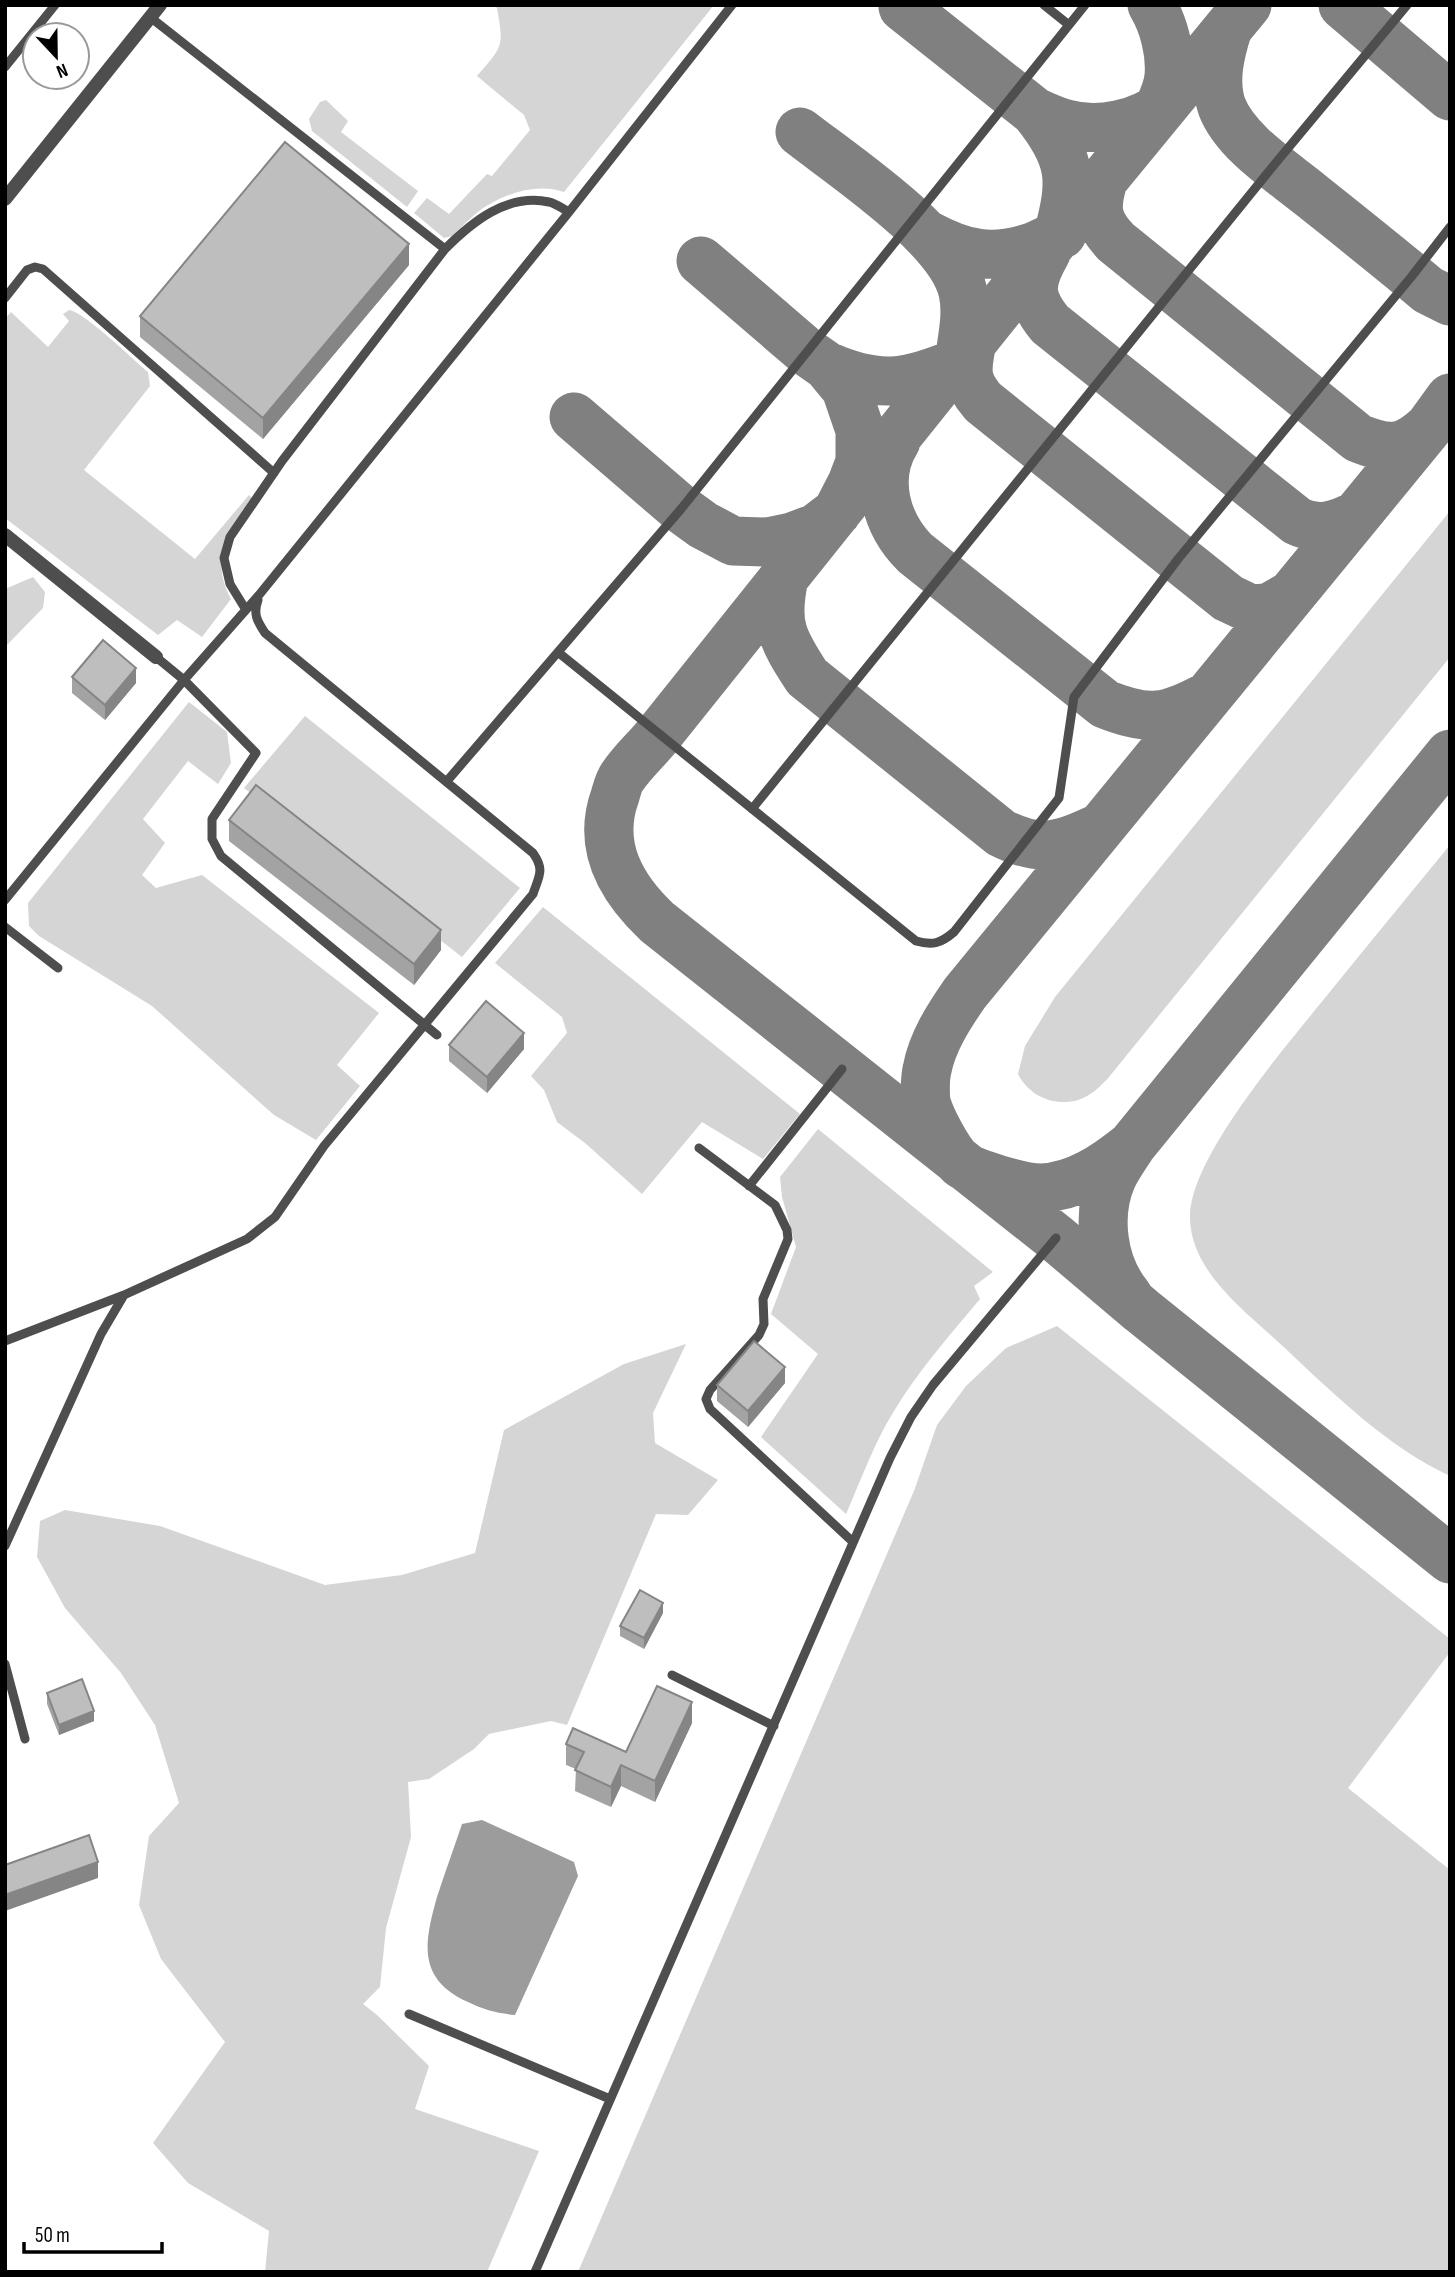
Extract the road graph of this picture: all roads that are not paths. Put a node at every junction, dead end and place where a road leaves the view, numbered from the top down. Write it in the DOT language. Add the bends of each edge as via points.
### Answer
graph roads {
  1 [pos="55,5"];
  2 [pos="160,5"];
  3 [pos="732,5"];
  4 [pos="1044,5"];
  5 [pos="1085,5"];
  6 [pos="1407,5"];
  7 [pos="150,17"];
  8 [pos="1069,24"];
  9 [pos="5,67"];
  10 [pos="5,199"];
  11 [pos="569,212"];
  12 [pos="1450,227"];
  13 [pos="445,249"];
  14 [pos="5,298"];
  15 [pos="274,473"];
  16 [pos="5,535"];
  17 [pos="259,595"];
  18 [pos="246,610"];
  19 [pos="559,653"];
  20 [pos="156,657"];
  21 [pos="184,680"];
  22 [pos="447,782"];
  23 [pos="752,809"];
  24 [pos="5,900"];
  25 [pos="5,927"];
  26 [pos="58,968"];
  27 [pos="423,1025"];
  28 [pos="437,1035"];
  29 [pos="842,1069"];
  30 [pos="699,1148"];
  31 [pos="749,1186"];
  32 [pos="1056,1238"];
  33 [pos="124,1296"];
  34 [pos="5,1341"];
  35 [pos="853,1542"];
  36 [pos="5,1546"];
  37 [pos="5,1664"];
  38 [pos="672,1675"];
  39 [pos="17,1714"];
  40 [pos="5,1717"];
  41 [pos="774,1726"];
  42 [pos="26,1739"];
  43 [pos="409,2014"];
  44 [pos="610,2099"];
  45 [pos="535,2272"];
  1 -- 9 [label="lane"];
  2 -- 7 [label="street"];
  3 -- 11 [label="lane"];
  4 -- 8 [label="lane"];
  5 -- 8 [label="lane"];
  6 -- 23 [label="lane"];
  7 -- 10 [label="street"];
  7 -- 13 [label="lane"];
  8 -- 19 [label="lane" via="689,499"];
  11 -- 13 [label="lane" via="550,202 521,202 491,211 468,225"];
  11 -- 17 [label="lane"];
  12 -- 23 [label="lane" via="1178,559 1074,697 1059,798 954,932 931,945 916,942"];
  13 -- 15 [label="lane"];
  14 -- 15 [label="lane" via="27,270 43,269"];
  15 -- 18 [label="lane" via="230,537 224,558 230,584"];
  16 -- 20 [label="street"];
  17 -- 18 [label="lane"];
  17 -- 22 [label="lane" via="256,620 265,633"];
  18 -- 21 [label="lane"];
  19 -- 22 [label="lane"];
  19 -- 23 [label="lane"];
  20 -- 21 [label="lane"];
  21 -- 24 [label="lane"];
  21 -- 27 [label="lane" via="256,753 212,819 212,839 220,856"];
  22 -- 27 [label="lane" via="533,853 541,870 533,894"];
  25 -- 26 [label="lane"];
  27 -- 28 [label="lane"];
  27 -- 33 [label="lane" via="324,1146 275,1217 247,1239"];
  29 -- 31 [label="lane"];
  30 -- 31 [label="lane"];
  31 -- 35 [label="lane" via="775,1205 788,1239 763,1299 764,1324 759,1335 706,1399 710,1409"];
  32 -- 35 [label="lane" via="918,1407"];
  33 -- 34 [label="lane"];
  33 -- 36 [label="lane" via="101,1334"];
  35 -- 41 [label="lane"];
  37 -- 39 [label="lane"];
  38 -- 41 [label="lane"];
  39 -- 40 [label="lane"];
  39 -- 42 [label="lane"];
  41 -- 44 [label="lane"];
  43 -- 44 [label="lane"];
  44 -- 45 [label="lane"];
}
